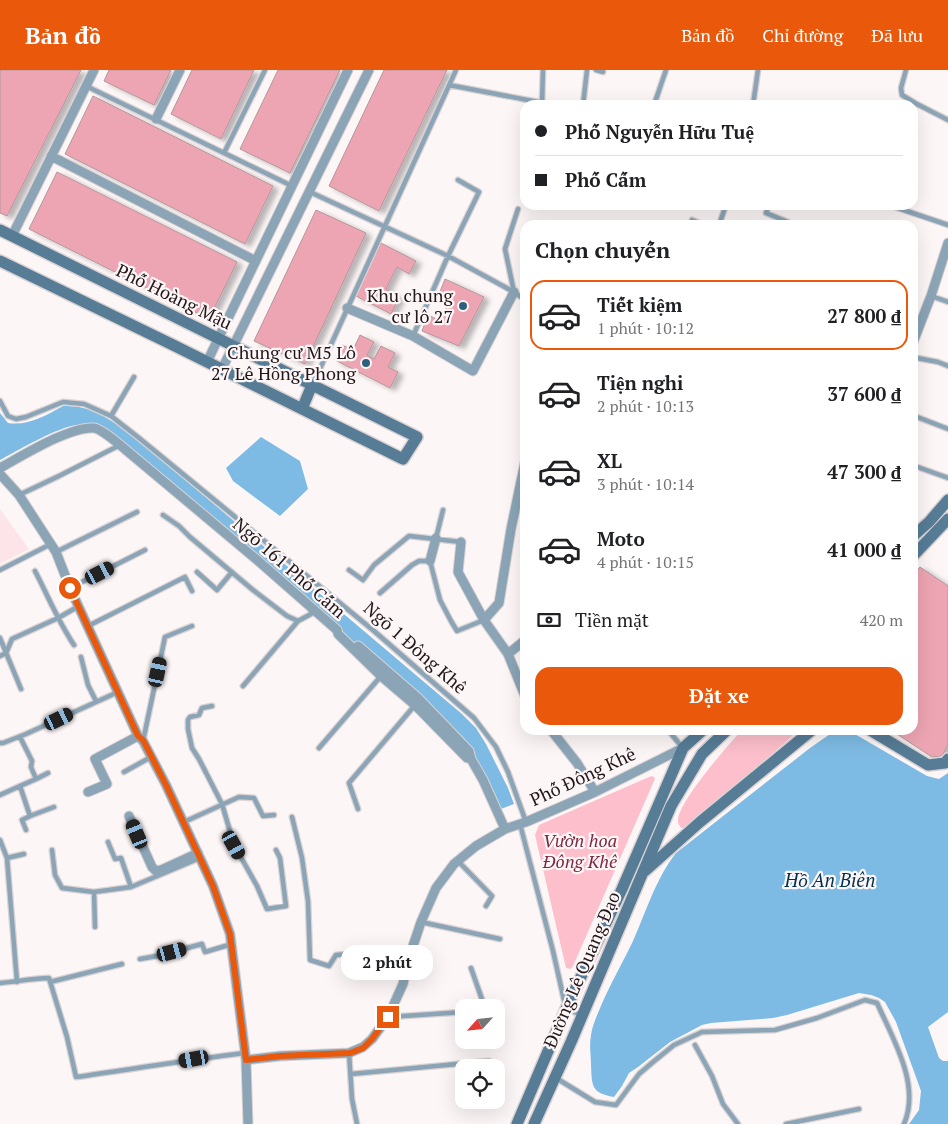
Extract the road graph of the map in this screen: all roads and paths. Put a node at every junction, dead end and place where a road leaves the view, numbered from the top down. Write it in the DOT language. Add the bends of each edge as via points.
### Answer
graph roads {
  1 [pos="94,70"];
  2 [pos="180,70"];
  3 [pos="265,70"];
  4 [pos="348,70"];
  5 [pos="369,70"];
  6 [pos="456,70"];
  7 [pos="544,70"];
  8 [pos="588,70"];
  9 [pos="596,70"];
  10 [pos="604,70"];
  11 [pos="666,70"];
  12 [pos="758,70"];
  13 [pos="906,70"];
  14 [pos="449,85"];
  15 [pos="86,86"];
  16 [pos="522,100"];
  17 [pos="542,100"];
  18 [pos="584,100"];
  19 [pos="656,100"];
  20 [pos="754,100"];
  21 [pos="910,100"];
  22 [pos="918,105"];
  23 [pos="156,119"];
  24 [pos="948,120"];
  25 [pos="224,153"];
  26 [pos="51,156"];
  27 [pos="458,180"];
  28 [pos="292,186"];
  29 [pos="310,192"];
  30 [pos="518,209"];
  31 [pos="767,210"];
  32 [pos="904,210"];
  33 [pos="783,220"];
  34 [pos="948,225"];
  35 [pos="385,227"];
  36 [pos="0,230"];
  37 [pos="12,236"];
  38 [pos="948,243"];
  39 [pos="448,256"];
  40 [pos="0,261"];
  41 [pos="256,261"];
  42 [pos="514,292"];
  43 [pos="520,296"];
  44 [pos="931,296"];
  45 [pos="948,302"];
  46 [pos="347,308"];
  47 [pos="918,323"];
  48 [pos="414,336"];
  49 [pos="218,338"];
  50 [pos="234,346"];
  51 [pos="918,358"];
  52 [pos="207,362"];
  53 [pos="948,366"];
  54 [pos="222,369"];
  55 [pos="134,377"];
  56 [pos="312,385"];
  57 [pos="0,401"];
  58 [pos="302,409"];
  59 [pos="111,416"];
  60 [pos="918,417"];
  61 [pos="948,429"];
  62 [pos="120,445"];
  63 [pos="918,467"];
  64 [pos="0,468"];
  65 [pos="0,474"];
  66 [pos="948,478"];
  67 [pos="520,486"];
  68 [pos="19,495"];
  69 [pos="948,500"];
  70 [pos="443,510"];
  71 [pos="137,512"];
  72 [pos="164,515"];
  73 [pos="948,519"];
  74 [pos="918,532"];
  75 [pos="436,538"];
  76 [pos="461,542"];
  77 [pos="53,548"];
  78 [pos="145,550"];
  79 [pos="918,551"];
  80 [pos="430,561"];
  81 [pos="0,570"];
  82 [pos="349,570"];
  83 [pos="35,571"];
  84 [pos="197,572"];
  85 [pos="232,572"];
  86 [pos="70,588"];
  87 [pos="192,591"];
  88 [pos="380,593"];
  89 [pos="79,606"];
  90 [pos="311,608"];
  91 [pos="58,618"];
  92 [pos="484,620"];
  93 [pos="298,621"];
  94 [pos="88,626"];
  95 [pos="192,626"];
  96 [pos="0,638"];
  97 [pos="520,644"];
  98 [pos="74,645"];
  99 [pos="6,653"];
  100 [pos="508,654"];
  101 [pos="0,656"];
  102 [pos="81,657"];
  103 [pos="368,659"];
  104 [pos="381,676"];
  105 [pos="520,684"];
  106 [pos="243,686"];
  107 [pos="21,689"];
  108 [pos="118,692"];
  109 [pos="96,701"];
  110 [pos="417,702"];
  111 [pos="212,706"];
  112 [pos="555,735"];
  113 [pos="672,735"];
  114 [pos="697,735"];
  115 [pos="722,735"];
  116 [pos="806,735"];
  117 [pos="878,735"];
  118 [pos="20,736"];
  119 [pos="141,738"];
  120 [pos="0,743"];
  121 [pos="319,748"];
  122 [pos="683,748"];
  123 [pos="702,754"];
  124 [pos="152,757"];
  125 [pos="948,759"];
  126 [pos="124,772"];
  127 [pos="48,773"];
  128 [pos="36,779"];
  129 [pos="20,786"];
  130 [pos="88,792"];
  131 [pos="595,792"];
  132 [pos="0,796"];
  133 [pos="222,804"];
  134 [pos="54,807"];
  135 [pos="358,809"];
  136 [pos="274,815"];
  137 [pos="30,816"];
  138 [pos="129,816"];
  139 [pos="292,817"];
  140 [pos="182,822"];
  141 [pos="523,823"];
  142 [pos="505,829"];
  143 [pos="26,830"];
  144 [pos="0,840"];
  145 [pos="108,842"];
  146 [pos="52,850"];
  147 [pos="276,850"];
  148 [pos="24,854"];
  149 [pos="0,856"];
  150 [pos="6,856"];
  151 [pos="199,856"];
  152 [pos="458,861"];
  153 [pos="643,872"];
  154 [pos="131,886"];
  155 [pos="622,889"];
  156 [pos="94,892"];
  157 [pos="486,906"];
  158 [pos="421,922"];
  159 [pos="95,927"];
  160 [pos="500,939"];
  161 [pos="232,944"];
  162 [pos="140,959"];
  163 [pos="408,961"];
  164 [pos="122,964"];
  165 [pos="471,968"];
  166 [pos="17,982"];
  167 [pos="50,982"];
  168 [pos="0,983"];
  169 [pos="482,999"];
  170 [pos="566,1009"];
  171 [pos="455,1013"];
  172 [pos="582,1015"];
  173 [pos="388,1017"];
  174 [pos="696,1045"];
  175 [pos="350,1053"];
  176 [pos="246,1057"];
  177 [pos="455,1063"];
  178 [pos="351,1074"];
  179 [pos="554,1077"];
  180 [pos="859,1109"];
  181 [pos="248,1124"];
  182 [pos="357,1124"];
  183 [pos="517,1124"];
  184 [pos="534,1124"];
  185 [pos="738,1124"];
  186 [pos="786,1124"];
  187 [pos="904,1124"];
  1 -- 15 [label="street"];
  2 -- 23 [label="street"];
  3 -- 25 [label="lane"];
  4 -- 28 [label="street"];
  5 -- 29 [label="street"];
  6 -- 14 [label="lane"];
  7 -- 17 [label="lane"];
  8 -- 18 [label="lane"];
  9 -- 10 [label="lane"];
  11 -- 19 [label="lane"];
  12 -- 20 [label="lane"];
  13 -- 21 [label="lane" via="902,95"];
  14 -- 16 [label="lane"];
  14 -- 35 [label="lane"];
  15 -- 23 [label="lane"];
  15 -- 26 [label="street"];
  22 -- 24 [label="lane"];
  23 -- 25 [label="lane"];
  25 -- 28 [label="lane"];
  26 -- 37 [label="street"];
  26 -- 41 [label="street"];
  27 -- 39 [label="lane" via="479,192"];
  28 -- 41 [label="street"];
  29 -- 35 [label="lane"];
  29 -- 50 [label="street"];
  30 -- 42 [label="lane" via="505,249"];
  31 -- 33 [label="lane" via="766,213"];
  32 -- 34 [label="lane"];
  35 -- 39 [label="lane"];
  35 -- 46 [label="lane"];
  36 -- 37 [label="street, Phố Hoàng Mậu"];
  37 -- 49 [label="street, Phố Hoàng Mậu"];
  38 -- 44 [label="street"];
  39 -- 42 [label="lane"];
  39 -- 48 [label="lane"];
  40 -- 52 [label="street, Phố Hoàng Mậu"];
  41 -- 49 [label="street"];
  42 -- 43 [label="lane"];
  42 -- 48 [label="street" via="473,371"];
  44 -- 45 [label="lane"];
  44 -- 47 [label="street"];
  46 -- 48 [label="street"];
  46 -- 56 [label="lane"];
  49 -- 50 [label="street, Phố Hoàng Mậu"];
  49 -- 52 [label="street"];
  50 -- 54 [label="street"];
  50 -- 56 [label="street, Phố Hoàng Mậu"];
  51 -- 53 [label="lane"];
  52 -- 54 [label="street, Phố Hoàng Mậu"];
  54 -- 58 [label="street, Phố Hoàng Mậu"];
  55 -- 59 [label="lane"];
  56 -- 58 [label="street"];
  56 -- 58 [label="street, Phố Hoàng Mậu" via="417,437 403,459"];
  57 -- 59 [label="lane, Ngõ 1 Đông Khê" via="8,416 16,418 63,402 84,404"];
  59 -- 141 [label="lane, Ngõ 1 Đông Khê" via="374,630 474,718 496,747 508,772"];
  60 -- 61 [label="lane"];
  62 -- 64 [label="street, Ngõ 161 Phố Cấm" via="96,428 82,429 59,437"];
  62 -- 68 [label="lane"];
  62 -- 90 [label="street, Ngõ 161 Phố Cấm"];
  63 -- 66 [label="lane"];
  65 -- 68 [label="street"];
  67 -- 92 [label="street" via="499,603"];
  68 -- 77 [label="street"];
  69 -- 74 [label="street"];
  70 -- 75 [label="lane"];
  71 -- 77 [label="lane"];
  72 -- 85 [label="lane"];
  73 -- 79 [label="street"];
  75 -- 76 [label="lane"];
  75 -- 80 [label="street"];
  75 -- 82 [label="lane" via="409,536 374,565 363,580"];
  76 -- 92 [label="street" via="458,572"];
  77 -- 81 [label="lane"];
  77 -- 86 [label="street"];
  78 -- 86 [label="lane"];
  80 -- 88 [label="lane" via="412,565"];
  80 -- 92 [label="lane" via="440,600 458,631"];
  83 -- 91 [label="lane"];
  84 -- 85 [label="lane" via="217,590"];
  85 -- 93 [label="lane" via="287,616"];
  86 -- 89 [label="street"];
  87 -- 94 [label="lane" via="185,577"];
  89 -- 91 [label="lane"];
  89 -- 94 [label="street"];
  90 -- 93 [label="lane" via="311,614"];
  90 -- 103 [label="street, Ngõ 161 Phố Cấm" via="341,630"];
  91 -- 98 [label="lane"];
  91 -- 99 [label="lane" via="12,639"];
  92 -- 100 [label="street"];
  93 -- 106 [label="lane"];
  94 -- 108 [label="street"];
  95 -- 119 [label="lane" via="165,637"];
  96 -- 99 [label="lane"];
  97 -- 100 [label="street"];
  99 -- 101 [label="lane"];
  99 -- 107 [label="lane"];
  100 -- 105 [label="street"];
  102 -- 109 [label="lane"];
  103 -- 104 [label="street"];
  103 -- 110 [label="street"];
  104 -- 110 [label="street"];
  104 -- 121 [label="lane"];
  108 -- 109 [label="lane"];
  108 -- 119 [label="street"];
  109 -- 118 [label="lane"];
  110 -- 135 [label="lane" via="349,783"];
  110 -- 142 [label="street" via="469,751"];
  111 -- 133 [label="lane" via="202,708 199,714 190,717 188,729 192,748"];
  112 -- 131 [label="street"];
  113 -- 122 [label="lane"];
  114 -- 122 [label="street, Phố Đông Khê"];
  115 -- 123 [label="street, Đường Lê Quang Đạo"];
  116 -- 153 [label="street"];
  117 -- 125 [label="street" via="928,765 945,763"];
  118 -- 120 [label="lane"];
  118 -- 128 [label="lane" via="32,761"];
  119 -- 124 [label="street"];
  119 -- 130 [label="street" via="95,759 107,784"];
  122 -- 123 [label="street"];
  122 -- 131 [label="street, Phố Đông Khê"];
  122 -- 155 [label="street, Đường Lê Quang Đạo"];
  123 -- 153 [label="street, Đường Lê Quang Đạo" via="671,806"];
  124 -- 126 [label="lane"];
  124 -- 140 [label="street"];
  127 -- 128 [label="lane"];
  128 -- 129 [label="lane"];
  129 -- 132 [label="lane"];
  129 -- 137 [label="lane"];
  131 -- 141 [label="street, Phố Đông Khê"];
  133 -- 136 [label="lane" via="239,797 254,798 262,816"];
  133 -- 140 [label="lane"];
  133 -- 147 [label="lane" via="234,845 267,909 286,906 280,858"];
  134 -- 137 [label="lane"];
  137 -- 143 [label="lane" via="22,820"];
  138 -- 151 [label="street" via="156,871"];
  139 -- 163 [label="lane" via="302,858 310,960 329,966 336,954 360,953"];
  140 -- 151 [label="street"];
  141 -- 142 [label="street, Phố Đông Khê"];
  141 -- 170 [label="lane, Ngõ 1 Đông Khê"];
  142 -- 152 [label="street, Phố Đông Khê"];
  144 -- 150 [label="lane"];
  145 -- 154 [label="lane" via="115,859 121,858"];
  146 -- 156 [label="lane" via="55,876 62,888"];
  148 -- 150 [label="lane"];
  149 -- 150 [label="lane"];
  150 -- 166 [label="lane"];
  151 -- 154 [label="lane"];
  151 -- 161 [label="street" via="216,894"];
  152 -- 157 [label="lane" via="492,896"];
  152 -- 158 [label="street, Phố Đông Khê" via="436,888"];
  153 -- 155 [label="street"];
  153 -- 172 [label="street, Đường Lê Quang Đạo"];
  154 -- 156 [label="lane"];
  155 -- 170 [label="street, Đường Lê Quang Đạo"];
  156 -- 159 [label="lane"];
  158 -- 160 [label="lane"];
  158 -- 163 [label="street, Phố Đông Khê"];
  161 -- 162 [label="lane" via="204,952 202,944"];
  161 -- 176 [label="street"];
  163 -- 173 [label="street, Phố Đông Khê" via="403,984"];
  164 -- 167 [label="lane"];
  165 -- 169 [label="lane"];
  166 -- 167 [label="lane" via="38,978 49,978"];
  166 -- 168 [label="lane"];
  167 -- 176 [label="lane" via="68,1037 76,1077 194,1059"];
  170 -- 172 [label="lane"];
  170 -- 183 [label="street, Đường Lê Quang Đạo"];
  171 -- 173 [label="lane"];
  172 -- 179 [label="street, Đường Lê Quang Đạo"];
  173 -- 175 [label="street, Phố Đông Khê" via="363,1048"];
  174 -- 185 [label="lane" via="723,1104"];
  175 -- 176 [label="street"];
  175 -- 178 [label="lane"];
  176 -- 181 [label="street"];
  177 -- 178 [label="lane"];
  178 -- 182 [label="lane"];
  179 -- 184 [label="street, Đường Lê Quang Đạo"];
  179 -- 187 [label="lane" via="595,1102 616,1105 638,1074 674,1045 702,1032 775,1030 865,1000 878,1003 903,1061 909,1082 908,1114"];
  180 -- 186 [label="lane"];
}
